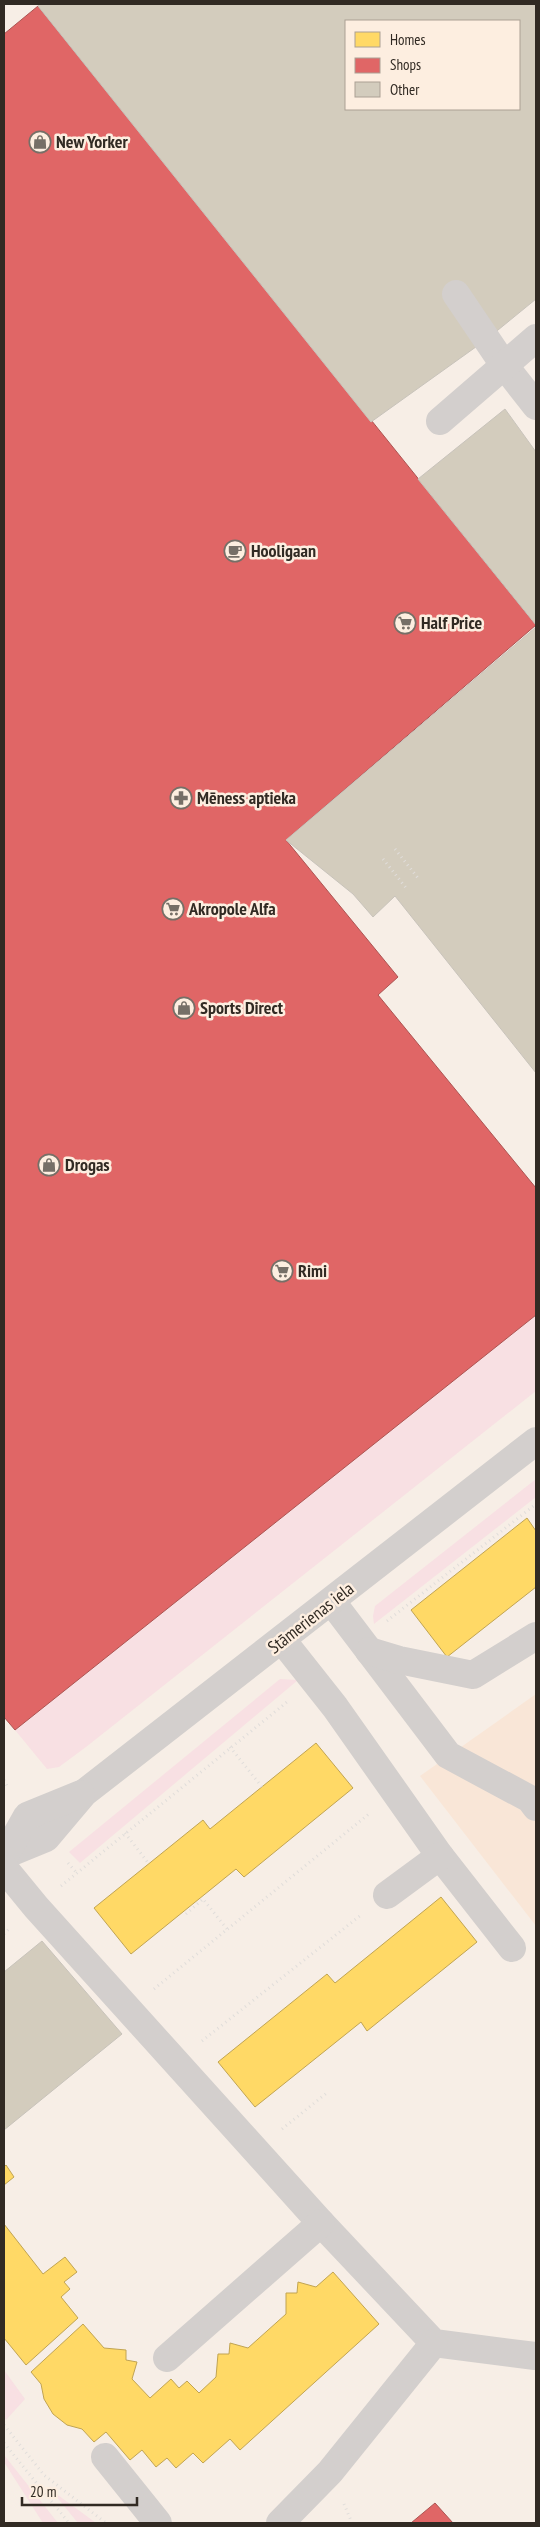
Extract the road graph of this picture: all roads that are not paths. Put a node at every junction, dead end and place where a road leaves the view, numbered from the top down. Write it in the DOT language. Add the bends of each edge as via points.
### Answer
graph roads {
  1 [pos="456,294"];
  2 [pos="536,338"];
  3 [pos="504,364"];
  4 [pos="536,406"];
  5 [pos="440,421"];
  6 [pos="536,1441"];
  7 [pos="332,1602"];
  8 [pos="536,1636"];
  9 [pos="282,1640"];
  10 [pos="366,1646"];
  11 [pos="536,1807"];
  12 [pos="440,1856"];
  13 [pos="5,1860"];
  14 [pos="387,1895"];
  15 [pos="512,1948"];
  16 [pos="321,2223"];
  17 [pos="434,2343"];
  18 [pos="535,2356"];
  19 [pos="167,2358"];
  20 [pos="104,2457"];
  21 [pos="158,2523"];
  22 [pos="280,2523"];
  1 -- 3 [label="street"];
  2 -- 3 [label="street"];
  3 -- 4 [label="street"];
  3 -- 5 [label="street"];
  6 -- 7 [label="street, Stāmerienas iela"];
  7 -- 9 [label="street, Stāmerienas iela"];
  7 -- 10 [label="street"];
  8 -- 10 [label="street" via="474,1675 399,1660"];
  9 -- 12 [label="street"];
  9 -- 13 [label="street, Stāmerienas iela" via="84,1793 27,1816"];
  10 -- 11 [label="street" via="448,1755 530,1799"];
  12 -- 14 [label="street"];
  12 -- 15 [label="street"];
  13 -- 16 [label="street" via="36,1908"];
  16 -- 17 [label="street"];
  16 -- 19 [label="street"];
  17 -- 18 [label="street"];
  17 -- 22 [label="street" via="330,2472"];
  20 -- 21 [label="street"];
}
